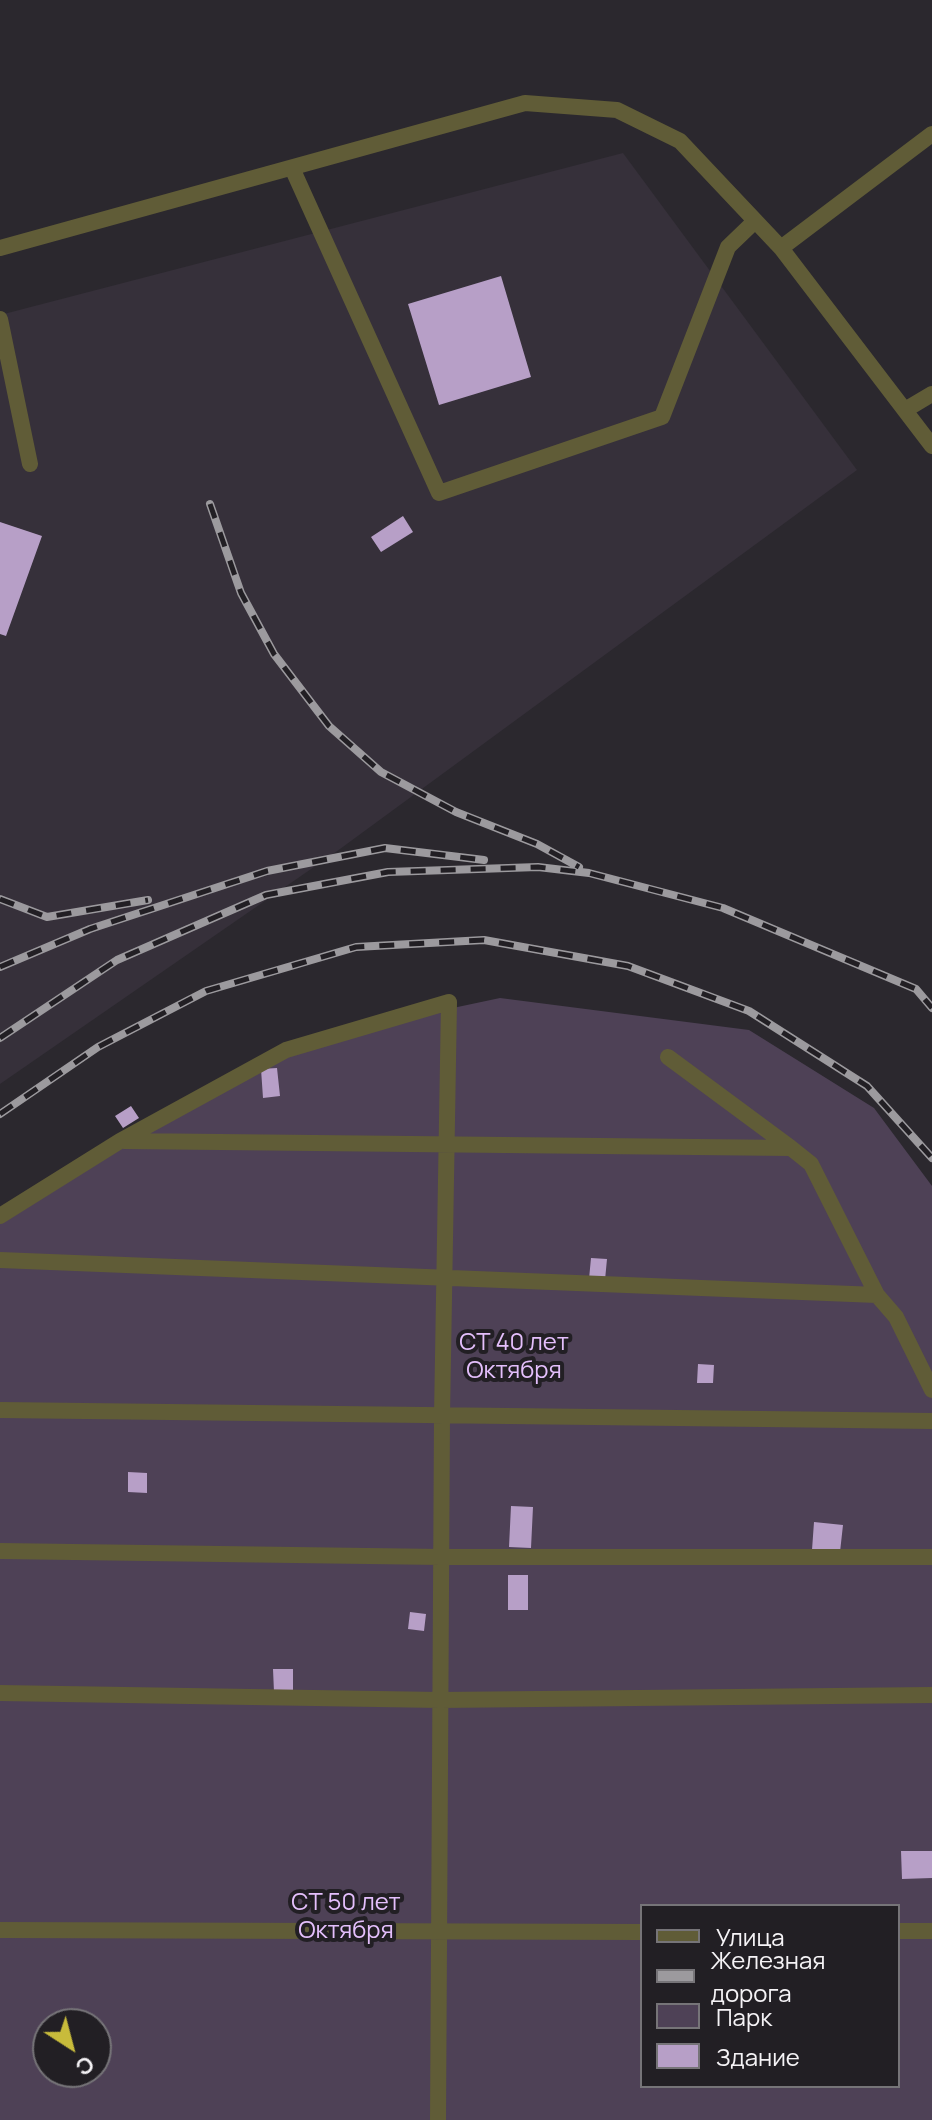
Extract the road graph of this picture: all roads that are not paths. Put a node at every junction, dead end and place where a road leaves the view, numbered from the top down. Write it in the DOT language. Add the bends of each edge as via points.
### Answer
graph roads {
  1 [pos="932,134"];
  2 [pos="292,168"];
  3 [pos="755,221"];
  4 [pos="0,248"];
  5 [pos="781,248"];
  6 [pos="0,319"];
  7 [pos="932,394"];
  8 [pos="905,410"];
  9 [pos="932,446"];
  10 [pos="30,464"];
  11 [pos="668,1057"];
  12 [pos="120,1141"];
  13 [pos="446,1144"];
  14 [pos="791,1148"];
  15 [pos="0,1216"];
  16 [pos="0,1260"];
  17 [pos="444,1279"];
  18 [pos="877,1295"];
  19 [pos="932,1390"];
  20 [pos="0,1410"];
  21 [pos="442,1416"];
  22 [pos="932,1421"];
  23 [pos="0,1551"];
  24 [pos="441,1557"];
  25 [pos="932,1557"];
  26 [pos="0,1693"];
  27 [pos="932,1695"];
  28 [pos="440,1700"];
  29 [pos="0,1930"];
  30 [pos="900,1931"];
  31 [pos="932,1931"];
  32 [pos="640,1932"];
  33 [pos="438,1933"];
  34 [pos="438,2120"];
  1 -- 5 [label="street"];
  2 -- 3 [label="street" via="525,103 617,110 680,141"];
  2 -- 3 [label="street" via="439,493 662,417 728,247"];
  2 -- 4 [label="street"];
  3 -- 5 [label="street"];
  5 -- 8 [label="street"];
  6 -- 10 [label="street"];
  7 -- 8 [label="street"];
  8 -- 9 [label="street"];
  11 -- 14 [label="street"];
  12 -- 13 [label="street"];
  12 -- 13 [label="street" via="286,1050 449,1002"];
  12 -- 15 [label="street"];
  13 -- 14 [label="street"];
  13 -- 17 [label="street"];
  14 -- 18 [label="street" via="811,1164"];
  16 -- 17 [label="street"];
  17 -- 18 [label="street"];
  17 -- 21 [label="street"];
  18 -- 19 [label="street" via="896,1317"];
  20 -- 21 [label="street"];
  21 -- 22 [label="street"];
  21 -- 24 [label="street"];
  23 -- 24 [label="street"];
  24 -- 25 [label="street"];
  24 -- 28 [label="street"];
  26 -- 28 [label="street"];
  27 -- 28 [label="street"];
  28 -- 33 [label="street"];
  29 -- 33 [label="street"];
  30 -- 31 [label="street"];
  32 -- 33 [label="street"];
  33 -- 34 [label="street"];
}
